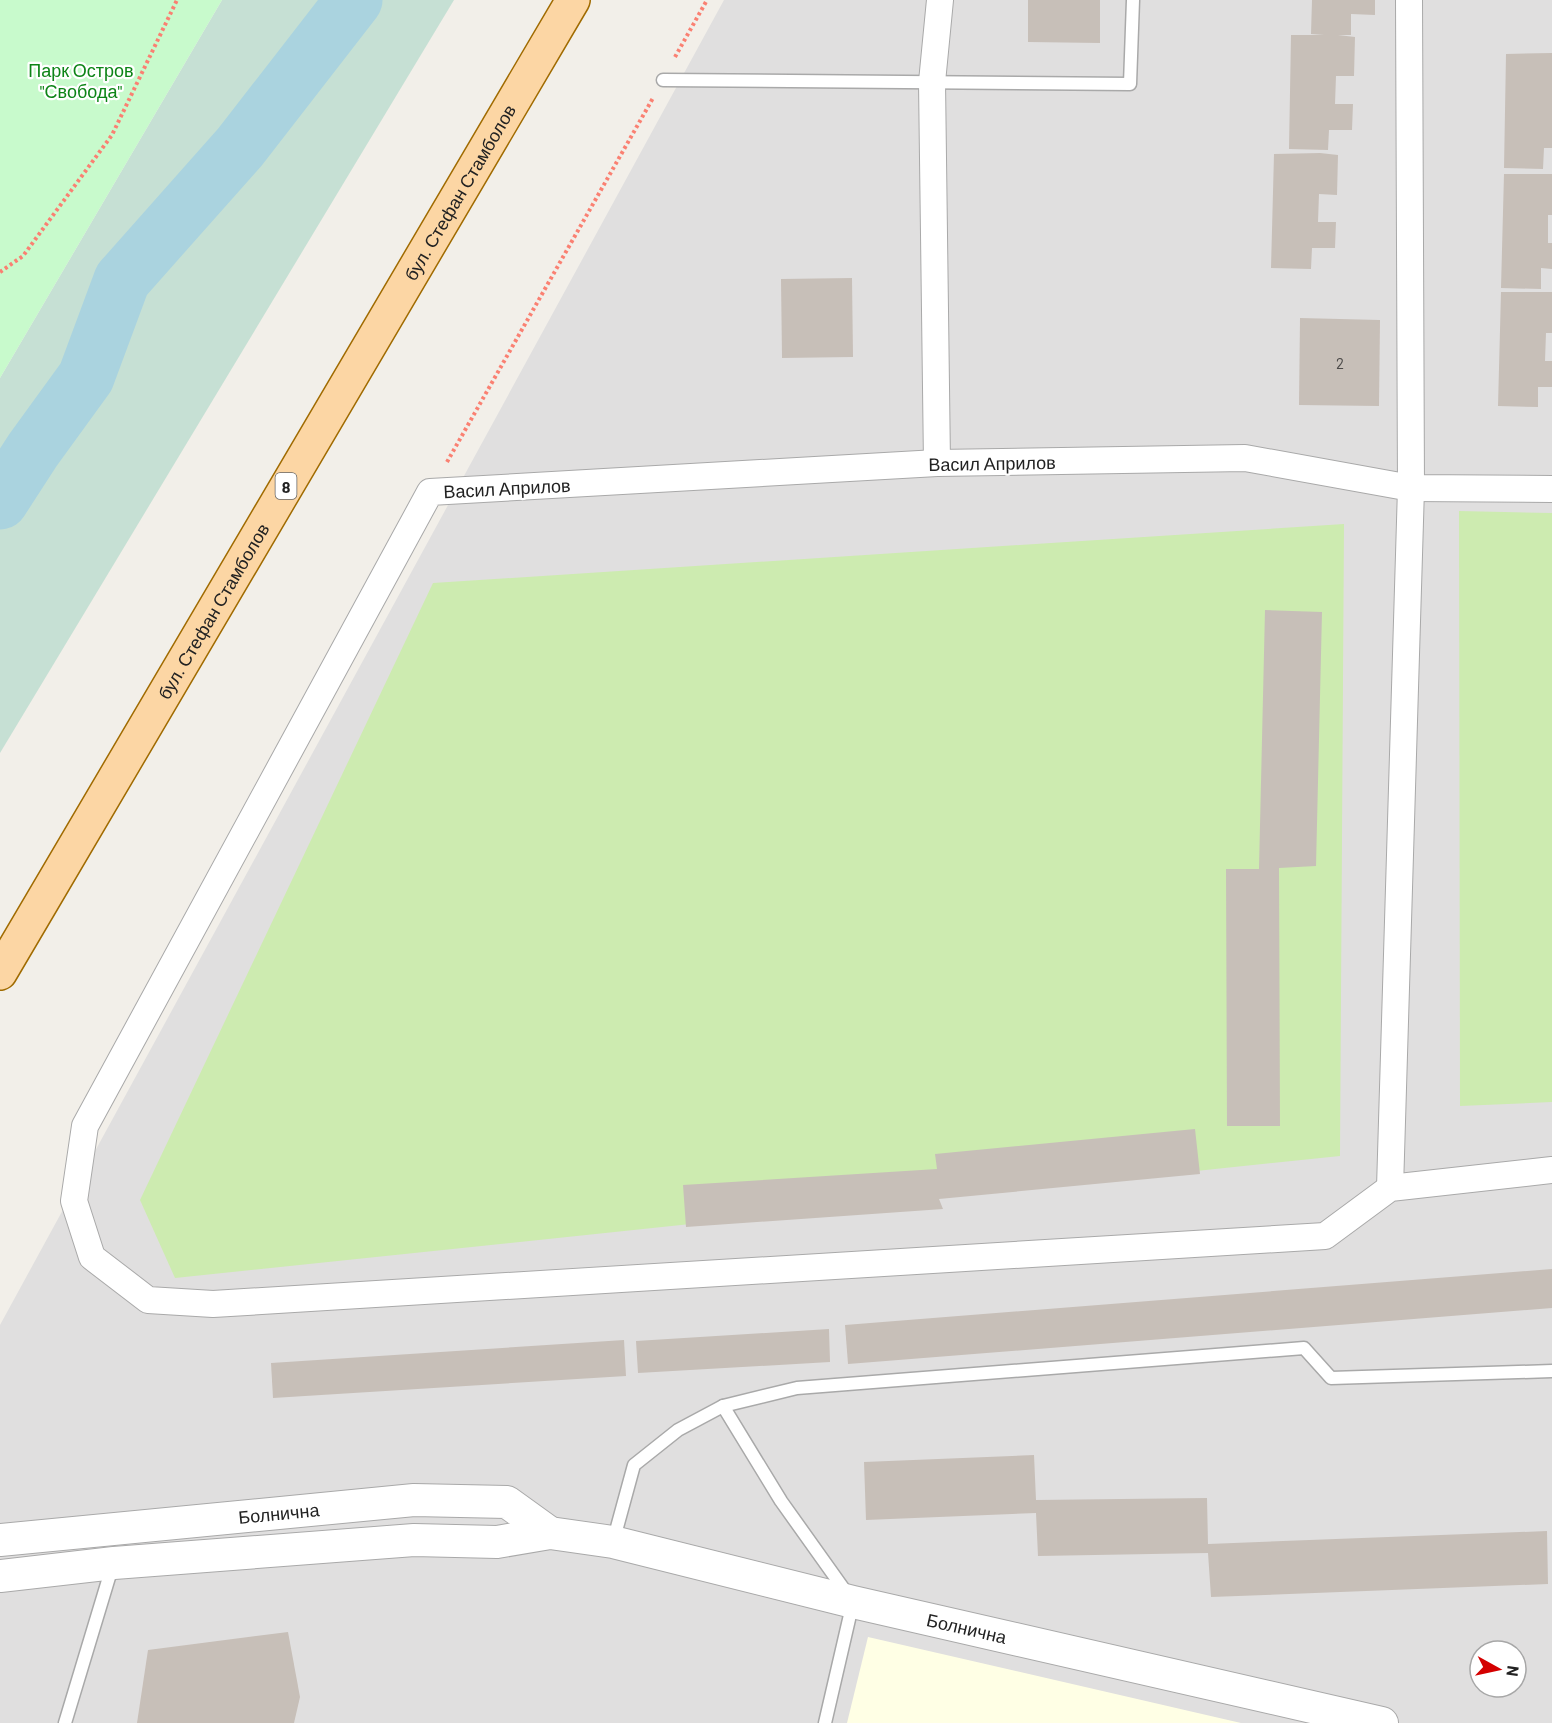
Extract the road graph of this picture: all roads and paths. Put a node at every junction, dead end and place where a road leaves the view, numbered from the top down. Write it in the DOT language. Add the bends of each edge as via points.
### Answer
graph roads {
  1 [pos="177,0"];
  2 [pos="573,0"];
  3 [pos="707,0"];
  4 [pos="940,0"];
  5 [pos="1133,0"];
  6 [pos="1408,0"];
  7 [pos="663,80"];
  8 [pos="932,82"];
  9 [pos="0,272"];
  10 [pos="936,464"];
  11 [pos="1411,488"];
  12 [pos="1552,489"];
  13 [pos="430,492"];
  14 [pos="0,973"];
  15 [pos="1552,1170"];
  16 [pos="1390,1188"];
  17 [pos="1552,1371"];
  18 [pos="723,1406"];
  19 [pos="550,1533"];
  20 [pos="0,1540"];
  21 [pos="614,1542"];
  22 [pos="114,1563"];
  23 [pos="0,1576"];
  24 [pos="854,1602"];
  25 [pos="65,1723"];
  26 [pos="825,1723"];
  27 [pos="1382,1723"];
  1 -- 9 [label="path" via="112,135 23,256"];
  2 -- 14 [label="main road, бул. Стефан Стамболов / 8"];
  3 -- 7 [label="path"];
  4 -- 8 [label="street"];
  5 -- 8 [label="lane" via="1130,84"];
  6 -- 11 [label="street"];
  7 -- 8 [label="lane"];
  7 -- 13 [label="path"];
  8 -- 10 [label="street"];
  10 -- 11 [label="street, Васил Априлов" via="1245,458"];
  10 -- 13 [label="street, Васил Априлов"];
  11 -- 12 [label="street, Васил Априлов"];
  11 -- 16 [label="street"];
  13 -- 16 [label="street" via="86,1126 74,1201 92,1257 148,1300 213,1304 1325,1236"];
  15 -- 16 [label="street"];
  17 -- 18 [label="lane" via="1331,1378 1304,1348 797,1388"];
  18 -- 21 [label="lane" via="678,1430 634,1465"];
  18 -- 24 [label="lane" via="781,1501"];
  19 -- 20 [label="street, Болнична" via="507,1502 414,1500"];
  19 -- 21 [label="street, Болнична"];
  19 -- 22 [label="street, Болнична" via="497,1542 414,1540"];
  21 -- 24 [label="street, Болнична"];
  22 -- 23 [label="street, Болнична"];
  22 -- 25 [label="lane"];
  24 -- 26 [label="lane"];
  24 -- 27 [label="street, Болнична"];
}
